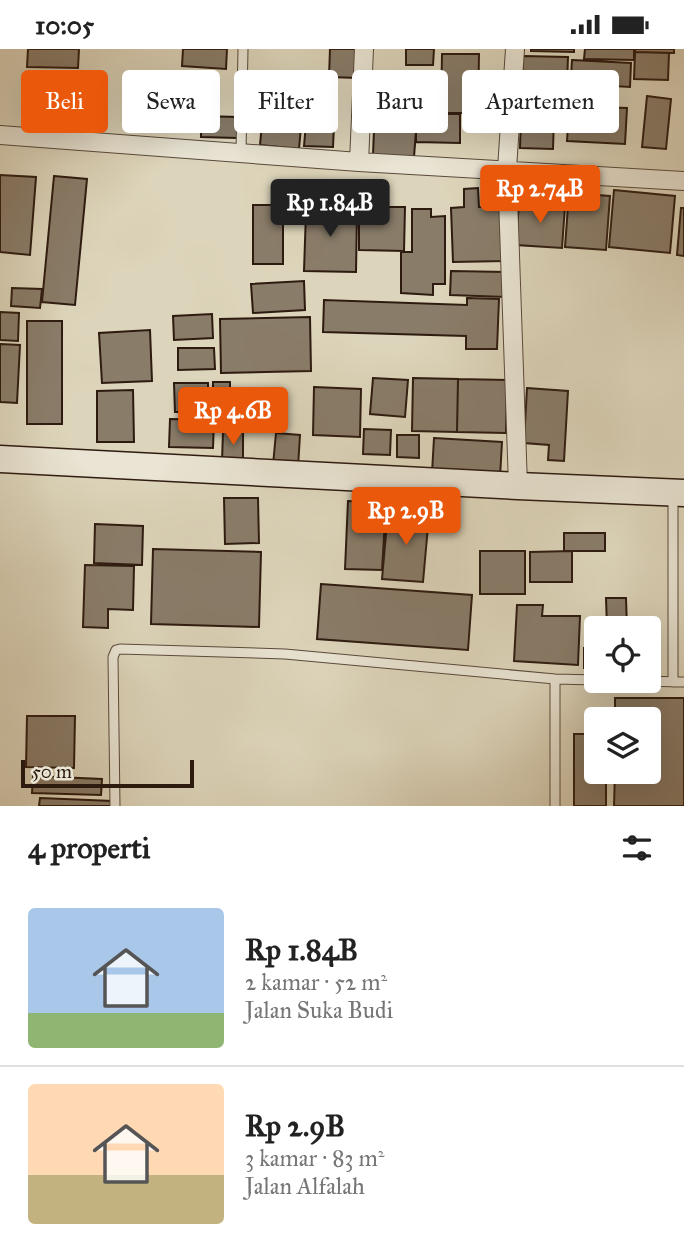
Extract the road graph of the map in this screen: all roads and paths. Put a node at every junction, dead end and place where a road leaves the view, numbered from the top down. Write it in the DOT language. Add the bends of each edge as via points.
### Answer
graph roads {
  1 [pos="243,49"];
  2 [pos="364,49"];
  3 [pos="515,49"];
  4 [pos="0,135"];
  5 [pos="241,152"];
  6 [pos="359,162"];
  7 [pos="508,169"];
  8 [pos="684,181"];
  9 [pos="0,459"];
  10 [pos="518,486"];
  11 [pos="679,493"];
  12 [pos="555,679"];
  13 [pos="584,680"];
  14 [pos="661,682"];
  15 [pos="673,682"];
  16 [pos="684,682"];
  17 [pos="115,806"];
  18 [pos="555,806"];
  1 -- 5 [label="lane"];
  2 -- 6 [label="street"];
  3 -- 7 [label="street"];
  4 -- 5 [label="street"];
  5 -- 6 [label="street"];
  6 -- 7 [label="street"];
  7 -- 8 [label="street"];
  7 -- 10 [label="street"];
  9 -- 10 [label="street"];
  10 -- 11 [label="street"];
  11 -- 15 [label="lane"];
  12 -- 13 [label="lane"];
  12 -- 17 [label="lane" via="298,655 116,650"];
  12 -- 18 [label="lane"];
  14 -- 15 [label="lane"];
  15 -- 16 [label="lane"];
}
